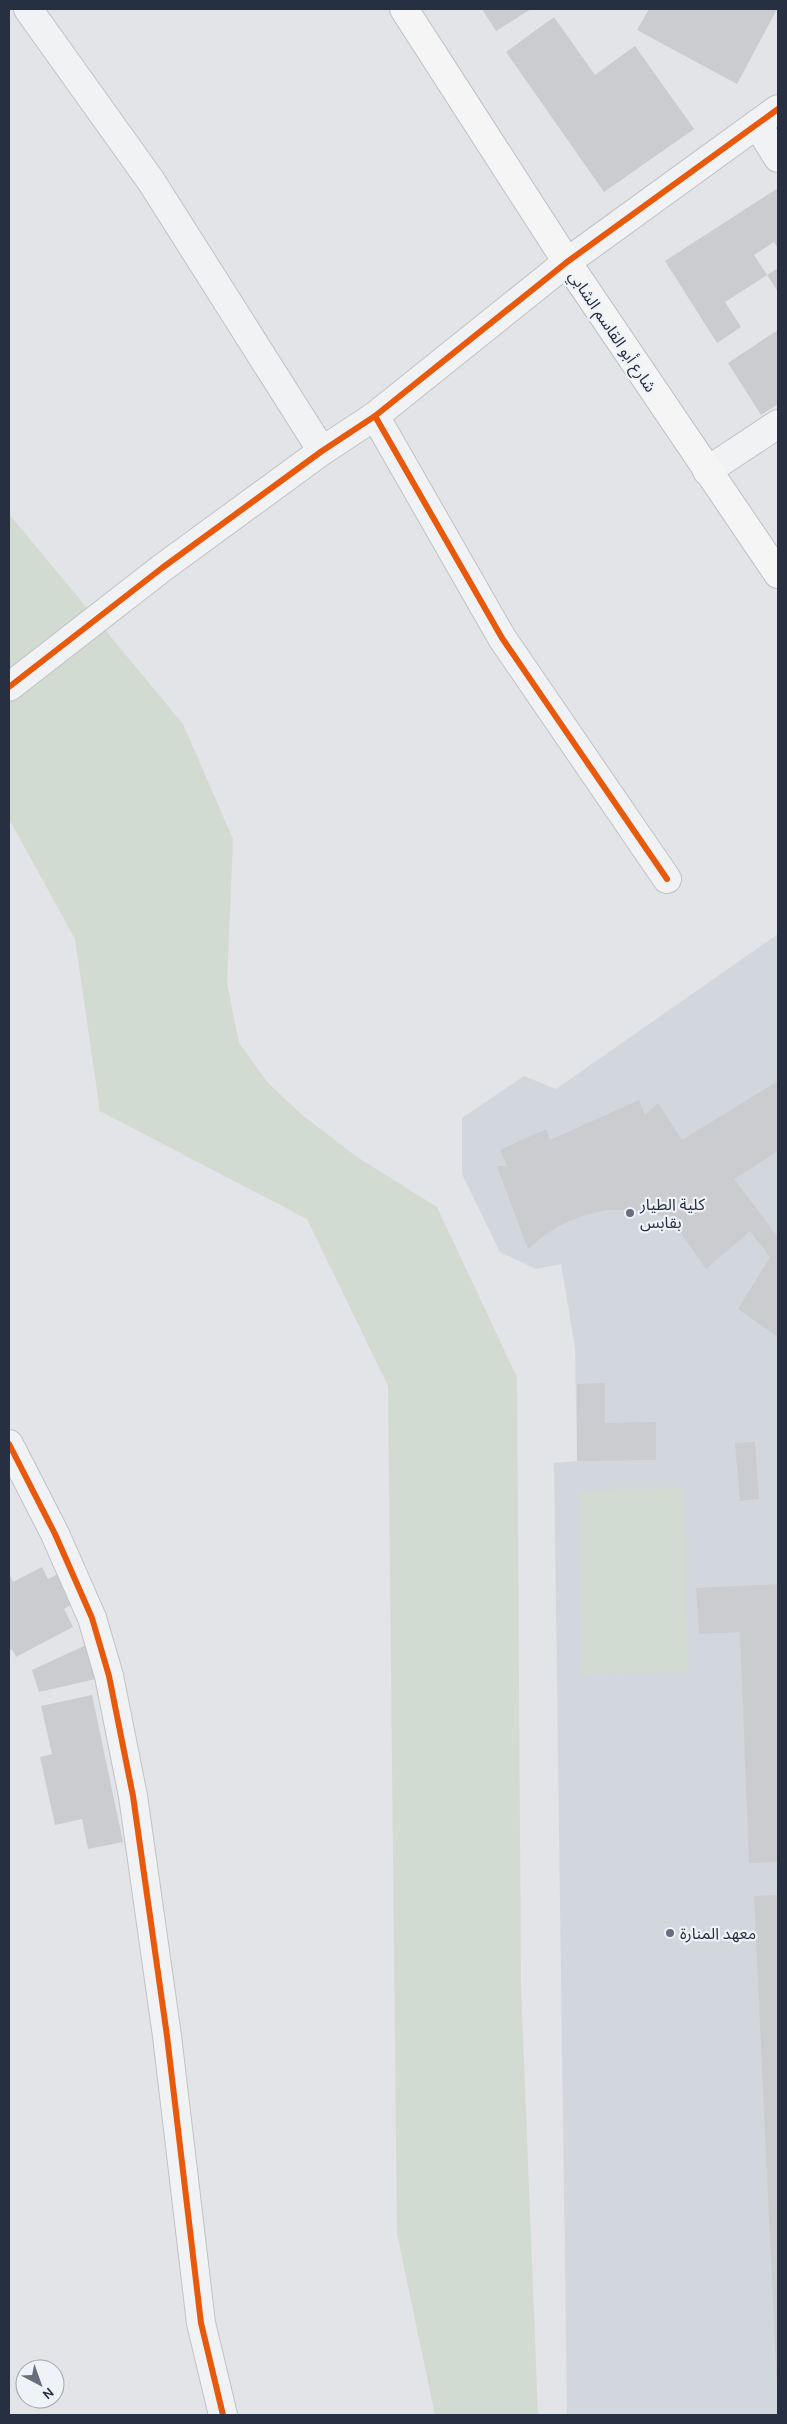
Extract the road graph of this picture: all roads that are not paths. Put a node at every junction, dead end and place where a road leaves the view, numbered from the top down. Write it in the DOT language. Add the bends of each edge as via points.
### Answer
graph roads {
  1 [pos="28,9"];
  2 [pos="404,9"];
  3 [pos="768,117"];
  4 [pos="778,158"];
  5 [pos="567,262"];
  6 [pos="375,416"];
  7 [pos="778,424"];
  8 [pos="322,451"];
  9 [pos="708,471"];
  10 [pos="778,574"];
  11 [pos="9,687"];
  12 [pos="667,879"];
  13 [pos="9,1444"];
  14 [pos="223,2415"];
  1 -- 8 [label="street" via="151,181"];
  2 -- 5 [label="main road, شارع أبو القاسم الشابي"];
  3 -- 4 [label="street"];
  3 -- 5 [label="street"];
  5 -- 6 [label="street"];
  5 -- 9 [label="main road, شارع أبو القاسم الشابي"];
  6 -- 8 [label="street"];
  6 -- 12 [label="street" via="502,638"];
  7 -- 9 [label="street"];
  8 -- 11 [label="street" via="162,568"];
  9 -- 10 [label="main road, شارع أبو القاسم الشابي"];
  13 -- 14 [label="street" via="55,1534 92,1618 109,1676 134,1796 201,2323"];
}
